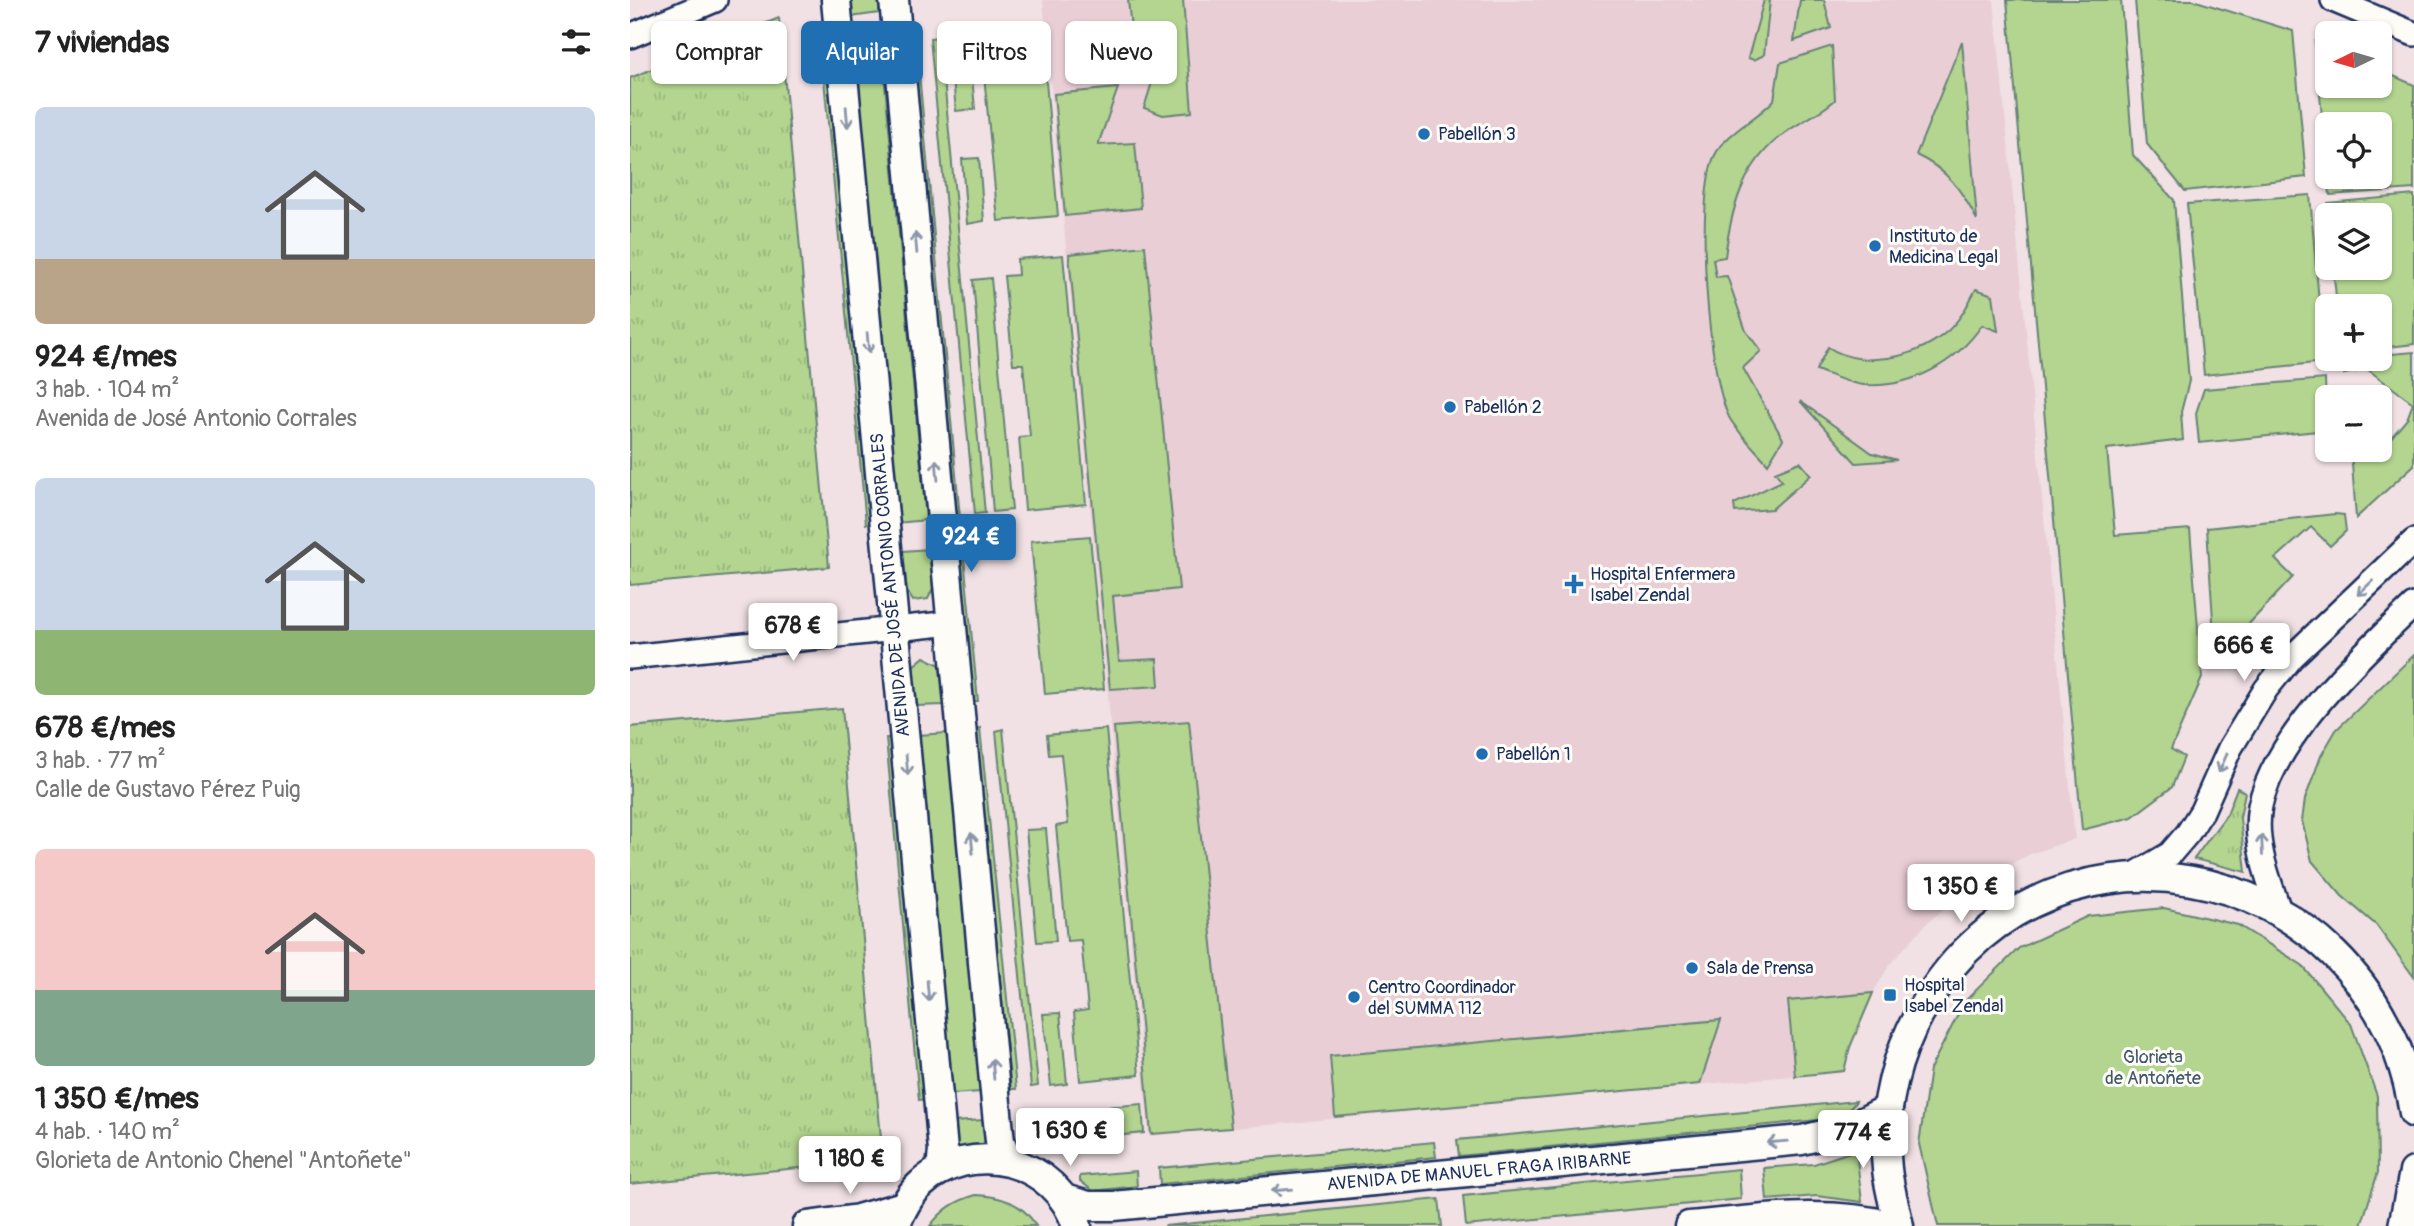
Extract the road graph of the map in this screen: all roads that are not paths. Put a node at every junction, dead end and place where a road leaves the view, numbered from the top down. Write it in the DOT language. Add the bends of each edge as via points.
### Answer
graph roads {
  1 [pos="715,0"];
  2 [pos="836,0"];
  3 [pos="894,0"];
  4 [pos="2333,0"];
  5 [pos="2414,34"];
  6 [pos="630,36"];
  7 [pos="2414,541"];
  8 [pos="2414,606"];
  9 [pos="952,623"];
  10 [pos="894,630"];
  11 [pos="630,656"];
  12 [pos="2129,878"];
  13 [pos="2279,910"];
  14 [pos="1888,1109"];
  15 [pos="2414,1113"];
  16 [pos="1008,1160"];
  17 [pos="941,1170"];
  18 [pos="2414,1172"];
  19 [pos="1065,1199"];
  20 [pos="900,1216"];
  21 [pos="807,1226"];
  22 [pos="1077,1226"];
  23 [pos="1689,1226"];
  24 [pos="1893,1226"];
  25 [pos="1899,1226"];
  26 [pos="2403,1226"];
  1 -- 6 [label="street"];
  2 -- 10 [label="street, AVENIDA DE JOSÉ ANTONIO CORRALES, one-way"];
  9 -- 3 [label="street, one-way"];
  4 -- 5 [label="street"];
  7 -- 12 [label="street, one-way" via="2292,657 2230,748 2188,833 2170,854"];
  13 -- 8 [label="street, one-way" via="2262,861 2260,808 2272,769 2325,696"];
  9 -- 10 [label="street"];
  16 -- 9 [label="street, one-way" via="999,1141"];
  10 -- 11 [label="street"];
  10 -- 17 [label="street, AVENIDA DE JOSÉ ANTONIO CORRALES, one-way" via="943,1150"];
  12 -- 13 [label="street" via="2181,879 2231,890"];
  12 -- 14 [label="street" via="2068,890 2032,905 1968,950 1920,1012 1903,1047"];
  13 -- 15 [label="street" via="2339,955 2363,984 2399,1049"];
  14 -- 19 [label="street, AVENIDA DE MANUEL FRAGA IRIBARNE, one-way" via="1851,1128 1802,1140 1114,1206 1088,1206"];
  14 -- 25 [label="street" via="1887,1169"];
  16 -- 17 [label="street" via="972,1159"];
  16 -- 19 [label="street" via="1039,1175"];
  17 -- 20 [label="street" via="919,1186"];
  18 -- 26 [label="street"];
  19 -- 22 [label="street"];
  20 -- 21 [label="street"];
  23 -- 24 [label="street" via="1816,1214"];
}
